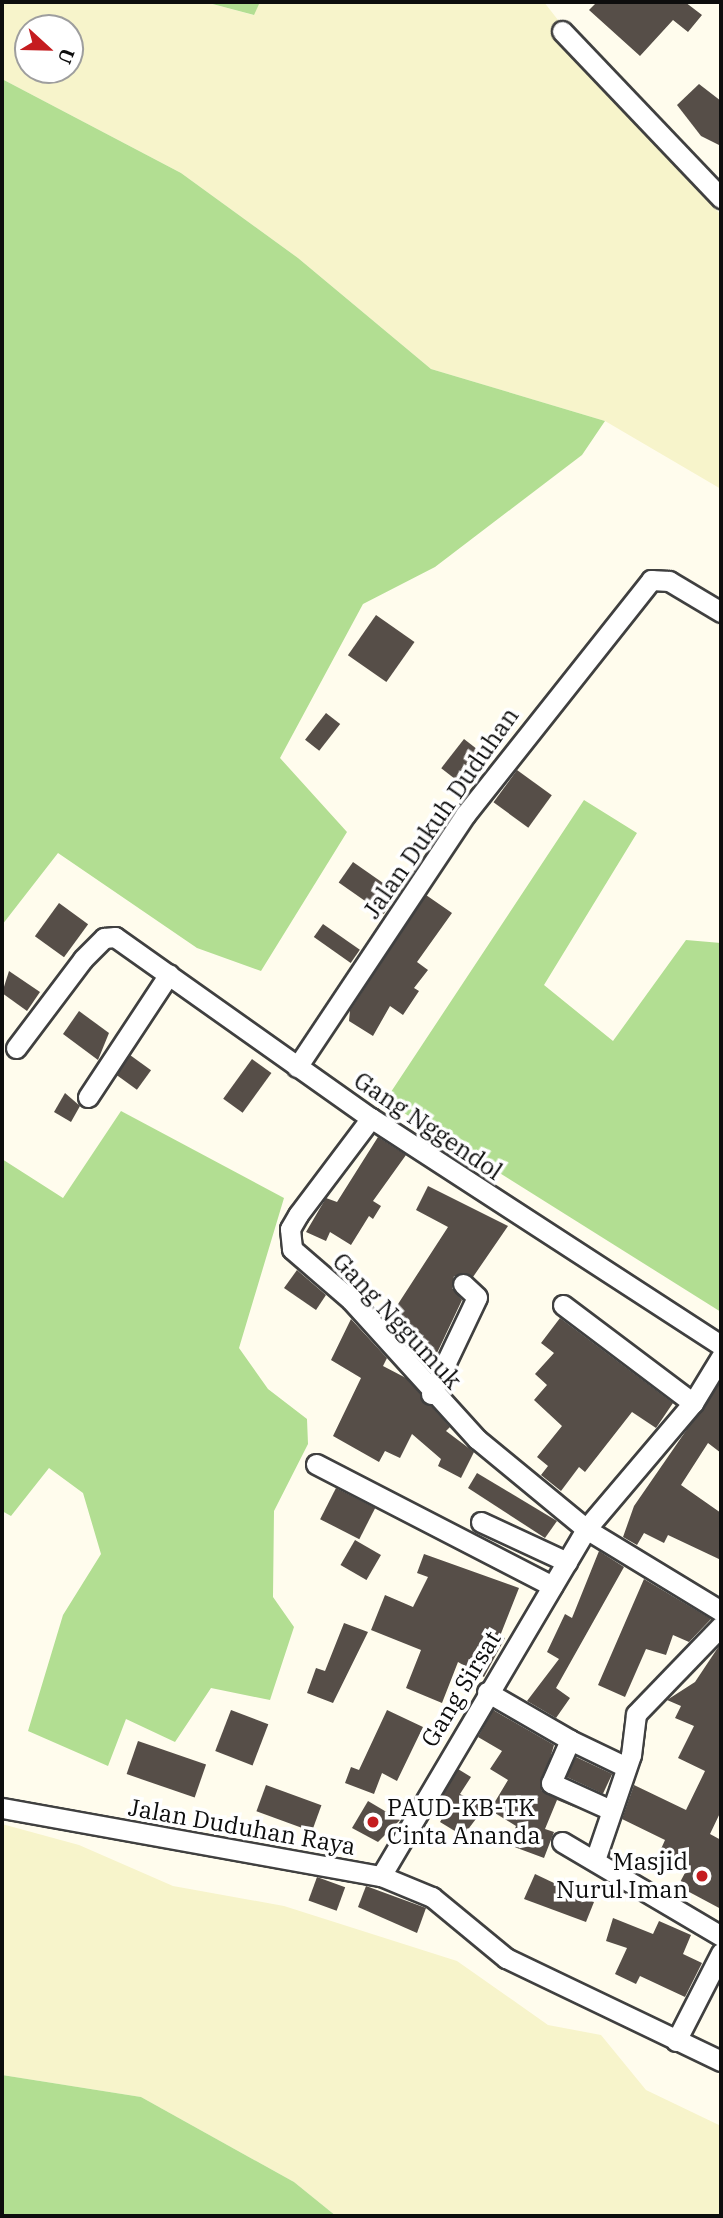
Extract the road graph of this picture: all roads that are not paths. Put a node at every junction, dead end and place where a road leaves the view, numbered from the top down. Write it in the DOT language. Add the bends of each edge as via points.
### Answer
graph roads {
  1 [pos="562,31"];
  2 [pos="721,198"];
  3 [pos="721,612"];
  4 [pos="169,974"];
  5 [pos="16,1048"];
  6 [pos="297,1067"];
  7 [pos="88,1097"];
  8 [pos="371,1118"];
  9 [pos="463,1284"];
  10 [pos="563,1305"];
  11 [pos="721,1345"];
  12 [pos="721,1357"];
  13 [pos="431,1394"];
  14 [pos="692,1403"];
  15 [pos="316,1464"];
  16 [pos="481,1522"];
  17 [pos="586,1529"];
  18 [pos="567,1562"];
  19 [pos="552,1586"];
  20 [pos="721,1611"];
  21 [pos="721,1626"];
  22 [pos="487,1692"];
  23 [pos="570,1740"];
  24 [pos="626,1767"];
  25 [pos="2,1808"];
  26 [pos="611,1811"];
  27 [pos="562,1842"];
  28 [pos="595,1860"];
  29 [pos="381,1876"];
  30 [pos="721,1937"];
  31 [pos="721,1953"];
  32 [pos="676,2041"];
  33 [pos="721,2061"];
  1 -- 2 [label="street"];
  3 -- 6 [label="street, Jalan Dukuh Duduhan" via="662,578 651,580 640,599 568,678 479,797"];
  4 -- 5 [label="street, Gang Nggendol" via="115,937 104,937"];
  4 -- 6 [label="street, Gang Nggendol"];
  4 -- 7 [label="street"];
  6 -- 8 [label="street, Gang Nggendol"];
  8 -- 11 [label="street, Gang Nggendol"];
  8 -- 13 [label="street, Gang Nggumuk" via="298,1215 289,1238 292,1249 408,1361"];
  9 -- 13 [label="street" via="477,1297"];
  10 -- 14 [label="street"];
  12 -- 14 [label="street"];
  13 -- 17 [label="street, Gang Nggumuk"];
  14 -- 17 [label="street"];
  15 -- 19 [label="street"];
  16 -- 18 [label="street"];
  17 -- 18 [label="street, Gang Sirsat"];
  17 -- 20 [label="street"];
  18 -- 19 [label="street, Gang Sirsat"];
  19 -- 22 [label="street, Gang Sirsat"];
  21 -- 24 [label="street" via="643,1702"];
  22 -- 23 [label="street"];
  22 -- 29 [label="street, Gang Sirsat"];
  23 -- 24 [label="street"];
  23 -- 26 [label="street" via="551,1783"];
  24 -- 26 [label="street"];
  25 -- 29 [label="street, Jalan Duduhan Raya"];
  26 -- 28 [label="street"];
  27 -- 28 [label="street"];
  28 -- 30 [label="street"];
  29 -- 32 [label="street, Jalan Duduhan Raya" via="432,1897 506,1958"];
  31 -- 32 [label="street"];
  32 -- 33 [label="street, Jalan Duduhan Raya"];
}
